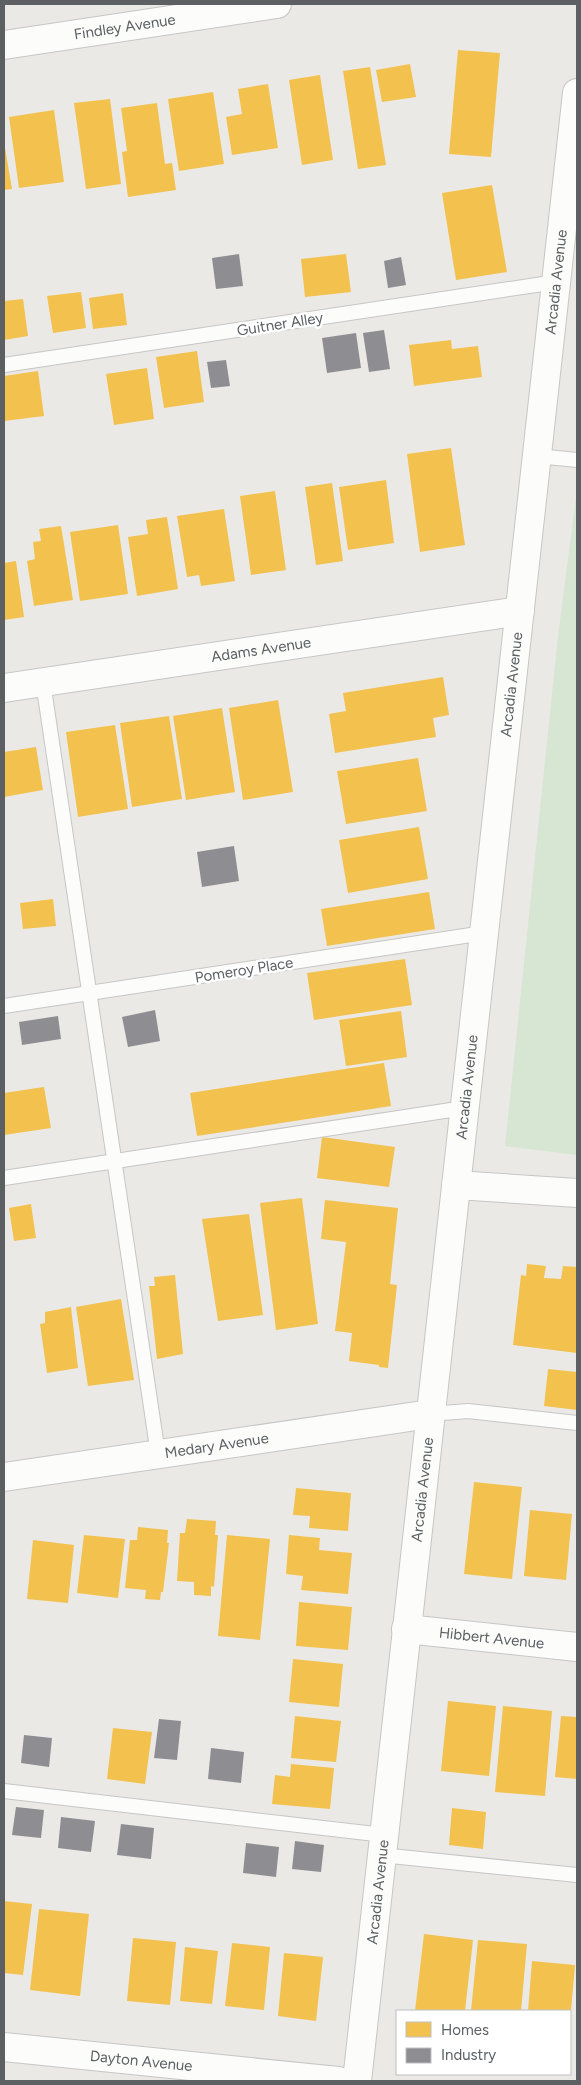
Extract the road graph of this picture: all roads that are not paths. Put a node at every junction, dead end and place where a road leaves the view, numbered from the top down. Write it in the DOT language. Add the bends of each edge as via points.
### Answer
graph roads {
  1 [pos="270,4"];
  2 [pos="4,45"];
  3 [pos="577,93"];
  4 [pos="556,282"];
  5 [pos="4,365"];
  6 [pos="537,456"];
  7 [pos="577,460"];
  8 [pos="520,611"];
  9 [pos="43,682"];
  10 [pos="4,688"];
  11 [pos="484,934"];
  12 [pos="89,993"];
  13 [pos="4,1006"];
  14 [pos="464,1108"];
  15 [pos="114,1162"];
  16 [pos="4,1178"];
  17 [pos="456,1185"];
  18 [pos="577,1193"];
  19 [pos="430,1414"];
  20 [pos="577,1423"];
  21 [pos="158,1454"];
  22 [pos="4,1477"];
  23 [pos="406,1630"];
  24 [pos="577,1647"];
  25 [pos="4,1792"];
  26 [pos="383,1845"];
  27 [pos="577,1875"];
  28 [pos="4,2047"];
  29 [pos="338,2081"];
  30 [pos="357,2081"];
  1 -- 2 [label="street, Findley Avenue"];
  3 -- 4 [label="street, Arcadia Avenue"];
  4 -- 5 [label="lane, Guitner Alley"];
  4 -- 6 [label="street, Arcadia Avenue"];
  6 -- 7 [label="lane"];
  6 -- 8 [label="street, Arcadia Avenue"];
  8 -- 9 [label="street, Adams Avenue"];
  8 -- 11 [label="street, Arcadia Avenue"];
  9 -- 10 [label="street, Adams Avenue"];
  9 -- 12 [label="lane"];
  11 -- 12 [label="lane, Pomeroy Place"];
  11 -- 14 [label="street, Arcadia Avenue"];
  12 -- 13 [label="lane, Pomeroy Place"];
  12 -- 15 [label="lane"];
  14 -- 15 [label="lane"];
  14 -- 17 [label="street, Arcadia Avenue"];
  15 -- 16 [label="lane"];
  15 -- 21 [label="lane"];
  17 -- 18 [label="street"];
  17 -- 19 [label="street, Arcadia Avenue"];
  19 -- 20 [label="lane" via="468,1411"];
  19 -- 21 [label="street, Medary Avenue"];
  19 -- 23 [label="street, Arcadia Avenue"];
  21 -- 22 [label="street, Medary Avenue"];
  23 -- 24 [label="street, Hibbert Avenue"];
  23 -- 26 [label="street, Arcadia Avenue"];
  25 -- 26 [label="lane"];
  26 -- 27 [label="lane"];
  26 -- 30 [label="street, Arcadia Avenue"];
  28 -- 29 [label="street, Dayton Avenue"];
}
